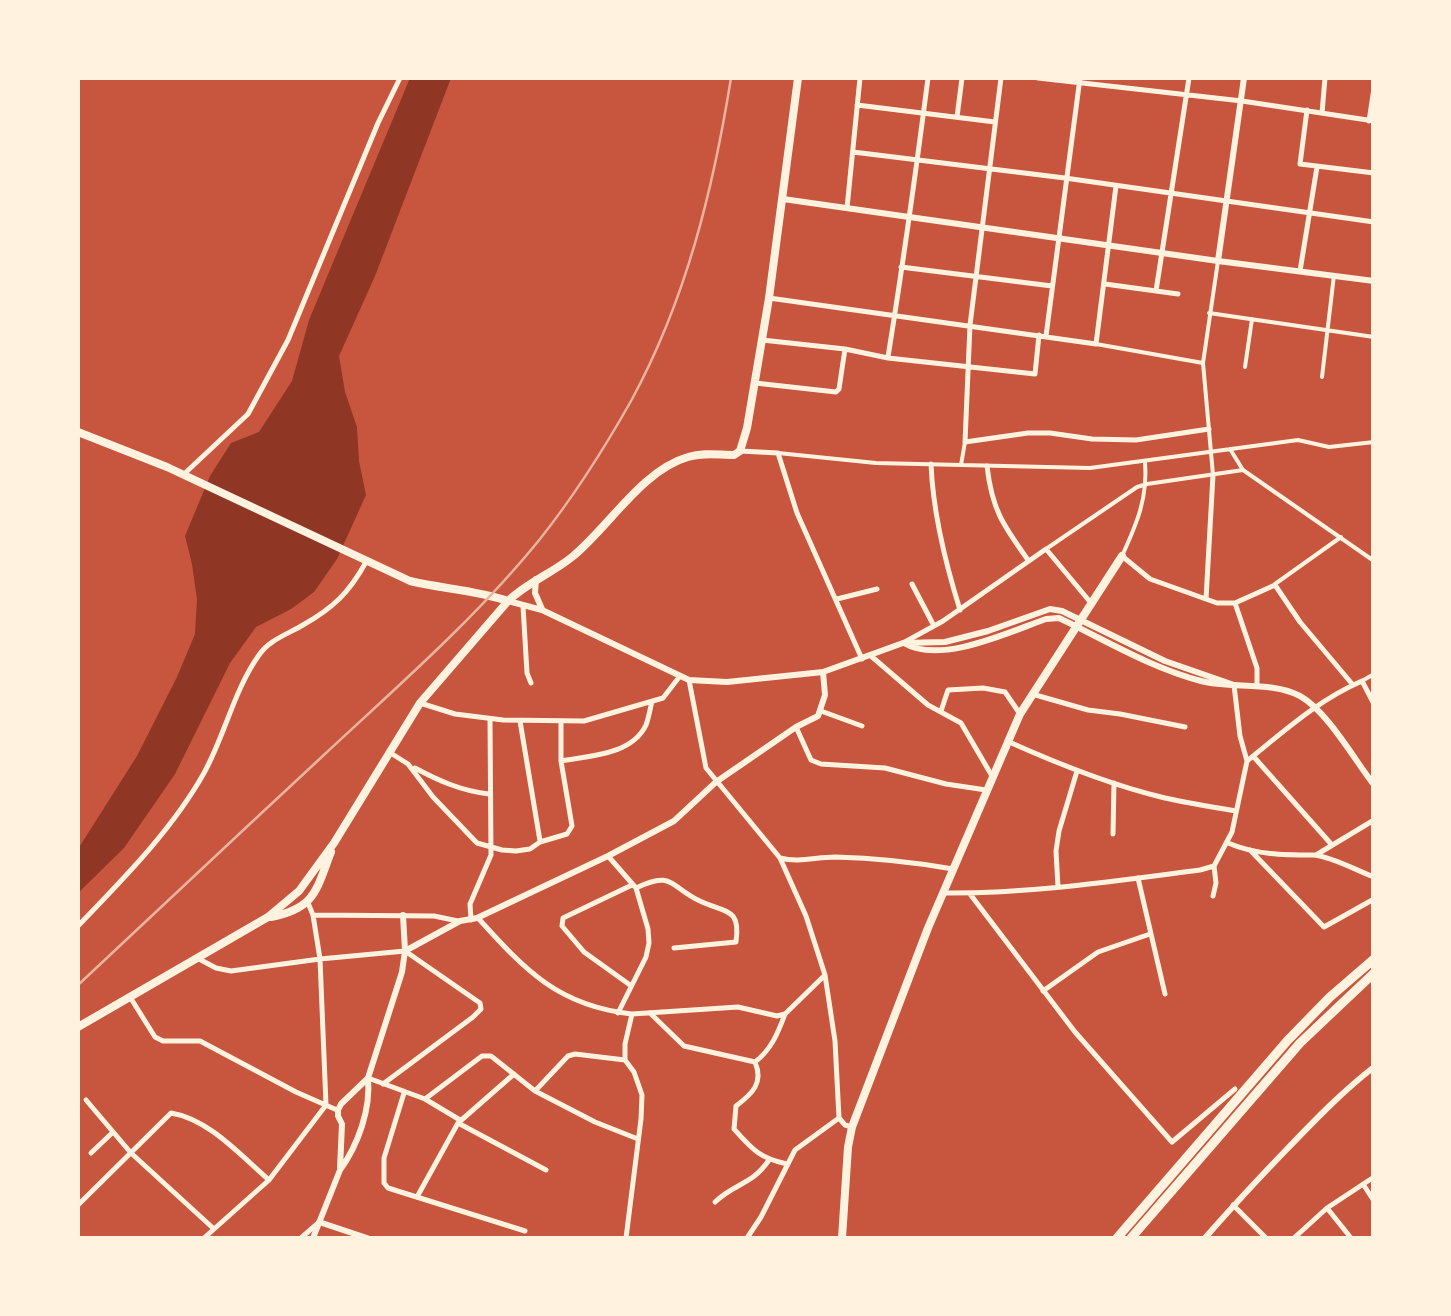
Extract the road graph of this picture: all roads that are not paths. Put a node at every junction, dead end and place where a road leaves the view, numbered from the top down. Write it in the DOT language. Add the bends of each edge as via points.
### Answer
graph roads {
  1 [pos="400,78"];
  2 [pos="798,78"];
  3 [pos="860,78"];
  4 [pos="928,78"];
  5 [pos="962,78"];
  6 [pos="1001,78"];
  7 [pos="1038,78"];
  8 [pos="1131,78"];
  9 [pos="1189,78"];
  10 [pos="1244,78"];
  11 [pos="1325,78"];
  12 [pos="1080,80"];
  13 [pos="1374,88"];
  14 [pos="1130,89"];
  15 [pos="1186,94"];
  16 [pos="1242,101"];
  17 [pos="857,105"];
  18 [pos="1307,110"];
  19 [pos="924,112"];
  20 [pos="1322,112"];
  21 [pos="957,117"];
  22 [pos="1371,121"];
  23 [pos="996,122"];
  24 [pos="853,152"];
  25 [pos="918,160"];
  26 [pos="1317,167"];
  27 [pos="989,169"];
  28 [pos="1374,173"];
  29 [pos="1065,178"];
  30 [pos="1116,186"];
  31 [pos="1172,195"];
  32 [pos="783,198"];
  33 [pos="1228,202"];
  34 [pos="846,208"];
  35 [pos="1310,213"];
  36 [pos="910,217"];
  37 [pos="1374,222"];
  38 [pos="982,227"];
  39 [pos="1057,238"];
  40 [pos="1110,245"];
  41 [pos="1163,252"];
  42 [pos="1218,261"];
  43 [pos="900,267"];
  44 [pos="1300,271"];
  45 [pos="1334,275"];
  46 [pos="975,277"];
  47 [pos="1374,280"];
  48 [pos="1105,284"];
  49 [pos="1052,286"];
  50 [pos="1156,291"];
  51 [pos="1178,294"];
  52 [pos="769,298"];
  53 [pos="1209,313"];
  54 [pos="894,316"];
  55 [pos="1252,319"];
  56 [pos="970,326"];
  57 [pos="1327,331"];
  58 [pos="1042,336"];
  59 [pos="1374,337"];
  60 [pos="762,340"];
  61 [pos="1096,344"];
  62 [pos="845,350"];
  63 [pos="888,358"];
  64 [pos="1203,363"];
  65 [pos="967,366"];
  66 [pos="1245,367"];
  67 [pos="1322,377"];
  68 [pos="755,384"];
  69 [pos="1209,429"];
  70 [pos="78,432"];
  71 [pos="965,442"];
  72 [pos="1374,442"];
  73 [pos="1230,449"];
  74 [pos="740,451"];
  75 [pos="1212,452"];
  76 [pos="778,453"];
  77 [pos="1145,461"];
  78 [pos="931,464"];
  79 [pos="961,465"];
  80 [pos="987,466"];
  81 [pos="1243,470"];
  82 [pos="1213,475"];
  83 [pos="183,476"];
  84 [pos="1147,484"];
  85 [pos="1341,537"];
  86 [pos="1046,549"];
  87 [pos="1122,556"];
  88 [pos="1028,560"];
  89 [pos="1374,561"];
  90 [pos="366,562"];
  91 [pos="536,579"];
  92 [pos="912,584"];
  93 [pos="1274,584"];
  94 [pos="878,589"];
  95 [pos="835,599"];
  96 [pos="1206,599"];
  97 [pos="508,601"];
  98 [pos="1091,603"];
  99 [pos="1235,603"];
  100 [pos="523,606"];
  101 [pos="542,610"];
  102 [pos="960,610"];
  103 [pos="1078,623"];
  104 [pos="934,627"];
  105 [pos="903,642"];
  106 [pos="872,656"];
  107 [pos="862,659"];
  108 [pos="823,672"];
  109 [pos="1374,674"];
  110 [pos="680,676"];
  111 [pos="689,680"];
  112 [pos="1362,681"];
  113 [pos="531,682"];
  114 [pos="1234,684"];
  115 [pos="1353,685"];
  116 [pos="1258,687"];
  117 [pos="1032,694"];
  118 [pos="652,701"];
  119 [pos="420,702"];
  120 [pos="1374,704"];
  121 [pos="1315,707"];
  122 [pos="821,711"];
  123 [pos="942,711"];
  124 [pos="1020,714"];
  125 [pos="490,719"];
  126 [pos="520,721"];
  127 [pos="562,722"];
  128 [pos="862,726"];
  129 [pos="796,727"];
  130 [pos="1185,728"];
  131 [pos="1007,741"];
  132 [pos="388,752"];
  133 [pos="1254,756"];
  134 [pos="561,761"];
  135 [pos="1247,761"];
  136 [pos="408,764"];
  137 [pos="1078,771"];
  138 [pos="992,776"];
  139 [pos="716,782"];
  140 [pos="1114,782"];
  141 [pos="1374,785"];
  142 [pos="986,790"];
  143 [pos="490,794"];
  144 [pos="1236,811"];
  145 [pos="1374,820"];
  146 [pos="1113,834"];
  147 [pos="540,842"];
  148 [pos="334,843"];
  149 [pos="1228,844"];
  150 [pos="491,846"];
  151 [pos="1332,846"];
  152 [pos="1250,850"];
  153 [pos="1316,855"];
  154 [pos="608,856"];
  155 [pos="780,858"];
  156 [pos="1214,866"];
  157 [pos="953,869"];
  158 [pos="1374,877"];
  159 [pos="1138,878"];
  160 [pos="634,886"];
  161 [pos="1058,887"];
  162 [pos="300,888"];
  163 [pos="942,893"];
  164 [pos="970,894"];
  165 [pos="1213,896"];
  166 [pos="1374,899"];
  167 [pos="311,900"];
  168 [pos="313,915"];
  169 [pos="403,915"];
  170 [pos="268,917"];
  171 [pos="474,919"];
  172 [pos="460,921"];
  173 [pos="78,926"];
  174 [pos="1150,934"];
  175 [pos="674,948"];
  176 [pos="405,951"];
  177 [pos="197,958"];
  178 [pos="320,958"];
  179 [pos="1374,959"];
  180 [pos="825,975"];
  181 [pos="1372,977"];
  182 [pos="630,985"];
  183 [pos="1043,991"];
  184 [pos="1165,994"];
  185 [pos="130,997"];
  186 [pos="618,1012"];
  187 [pos="650,1013"];
  188 [pos="632,1014"];
  189 [pos="785,1014"];
  190 [pos="78,1027"];
  191 [pos="625,1060"];
  192 [pos="755,1062"];
  193 [pos="1374,1067"];
  194 [pos="514,1074"];
  195 [pos="368,1078"];
  196 [pos="383,1084"];
  197 [pos="1234,1089"];
  198 [pos="534,1091"];
  199 [pos="404,1092"];
  200 [pos="425,1099"];
  201 [pos="86,1100"];
  202 [pos="346,1100"];
  203 [pos="326,1105"];
  204 [pos="338,1110"];
  205 [pos="366,1112"];
  206 [pos="839,1118"];
  207 [pos="459,1122"];
  208 [pos="342,1124"];
  209 [pos="362,1124"];
  210 [pos="852,1128"];
  211 [pos="112,1133"];
  212 [pos="638,1139"];
  213 [pos="90,1153"];
  214 [pos="130,1153"];
  215 [pos="769,1160"];
  216 [pos="787,1164"];
  217 [pos="340,1170"];
  218 [pos="546,1170"];
  219 [pos="1374,1178"];
  220 [pos="269,1180"];
  221 [pos="1363,1184"];
  222 [pos="417,1197"];
  223 [pos="1374,1201"];
  224 [pos="714,1202"];
  225 [pos="78,1205"];
  226 [pos="1233,1206"];
  227 [pos="1327,1208"];
  228 [pos="319,1222"];
  229 [pos="214,1230"];
  230 [pos="526,1231"];
  231 [pos="204,1238"];
  232 [pos="301,1238"];
  233 [pos="312,1238"];
  234 [pos="367,1238"];
  235 [pos="626,1238"];
  236 [pos="747,1238"];
  237 [pos="842,1238"];
  238 [pos="1117,1238"];
  239 [pos="1131,1238"];
  240 [pos="1205,1238"];
  241 [pos="1266,1238"];
  242 [pos="1294,1238"];
  243 [pos="1351,1238"];
  1 -- 83 [label="street" via="288,340 248,414"];
  2 -- 32 [label="main road"];
  3 -- 17 [label="street"];
  4 -- 19 [label="street"];
  5 -- 21 [label="street"];
  6 -- 23 [label="street"];
  7 -- 12 [label="street"];
  8 -- 14 [label="street"];
  9 -- 15 [label="street"];
  10 -- 16 [label="street"];
  11 -- 20 [label="street"];
  12 -- 14 [label="street"];
  12 -- 29 [label="street"];
  13 -- 22 [label="street"];
  14 -- 15 [label="street"];
  15 -- 16 [label="street"];
  15 -- 31 [label="street"];
  16 -- 18 [label="street"];
  16 -- 33 [label="street"];
  17 -- 19 [label="street"];
  17 -- 24 [label="street"];
  18 -- 20 [label="street"];
  18 -- 26 [label="street" via="1300,164"];
  19 -- 21 [label="street"];
  19 -- 25 [label="street"];
  20 -- 22 [label="street"];
  21 -- 23 [label="street"];
  23 -- 27 [label="street"];
  24 -- 25 [label="street"];
  24 -- 34 [label="street"];
  25 -- 27 [label="street"];
  25 -- 36 [label="street"];
  26 -- 28 [label="street"];
  26 -- 35 [label="street"];
  27 -- 29 [label="street"];
  27 -- 38 [label="street"];
  29 -- 30 [label="street"];
  29 -- 39 [label="street"];
  30 -- 31 [label="street"];
  30 -- 40 [label="street"];
  31 -- 33 [label="street"];
  31 -- 41 [label="street"];
  32 -- 34 [label="street"];
  32 -- 52 [label="main road"];
  33 -- 35 [label="street"];
  33 -- 42 [label="street"];
  34 -- 36 [label="street"];
  35 -- 37 [label="street"];
  35 -- 44 [label="street"];
  36 -- 38 [label="street"];
  36 -- 43 [label="street"];
  38 -- 39 [label="street"];
  38 -- 46 [label="street"];
  39 -- 40 [label="street"];
  39 -- 49 [label="street"];
  40 -- 41 [label="street"];
  40 -- 48 [label="street"];
  41 -- 42 [label="street"];
  41 -- 50 [label="street"];
  42 -- 44 [label="street"];
  42 -- 53 [label="street"];
  43 -- 46 [label="street"];
  43 -- 54 [label="street"];
  44 -- 45 [label="street"];
  45 -- 47 [label="street"];
  45 -- 57 [label="street"];
  46 -- 49 [label="street"];
  46 -- 56 [label="street"];
  48 -- 50 [label="street"];
  48 -- 61 [label="street"];
  49 -- 58 [label="street"];
  50 -- 51 [label="street"];
  52 -- 54 [label="street"];
  52 -- 60 [label="main road"];
  53 -- 55 [label="street"];
  53 -- 64 [label="street"];
  54 -- 56 [label="street"];
  54 -- 63 [label="street"];
  55 -- 57 [label="street"];
  55 -- 66 [label="street"];
  56 -- 58 [label="street"];
  56 -- 65 [label="street"];
  57 -- 59 [label="street"];
  57 -- 67 [label="street"];
  58 -- 61 [label="street"];
  58 -- 65 [label="street" via="1034,374"];
  60 -- 62 [label="street"];
  60 -- 68 [label="main road"];
  61 -- 64 [label="street"];
  62 -- 63 [label="street"];
  62 -- 68 [label="street" via="836,392"];
  63 -- 65 [label="street"];
  64 -- 69 [label="street"];
  65 -- 71 [label="street"];
  68 -- 74 [label="main road"];
  69 -- 71 [label="street" via="1136,440 1050,433"];
  69 -- 75 [label="street"];
  70 -- 83 [label="main road"];
  71 -- 79 [label="street"];
  72 -- 73 [label="street" via="1329,448 1298,440"];
  73 -- 75 [label="street"];
  73 -- 81 [label="street"];
  74 -- 76 [label="street"];
  74 -- 91 [label="main road" via="668,466 569,560"];
  75 -- 77 [label="street"];
  75 -- 82 [label="street"];
  76 -- 78 [label="street"];
  76 -- 95 [label="street"];
  77 -- 80 [label="street" via="1090,468"];
  77 -- 84 [label="street"];
  78 -- 79 [label="street"];
  78 -- 102 [label="street" via="942,552"];
  79 -- 80 [label="street"];
  80 -- 88 [label="street" via="994,507"];
  81 -- 82 [label="street"];
  81 -- 85 [label="street"];
  82 -- 84 [label="street"];
  82 -- 96 [label="street"];
  83 -- 90 [label="main road"];
  84 -- 86 [label="street"];
  84 -- 87 [label="street"];
  85 -- 89 [label="street"];
  85 -- 93 [label="street"];
  86 -- 88 [label="street"];
  86 -- 98 [label="street"];
  87 -- 96 [label="street" via="1150,579"];
  87 -- 98 [label="main road"];
  88 -- 102 [label="street"];
  90 -- 97 [label="main road" via="410,581"];
  90 -- 173 [label="street" via="334,606 262,650 178,812"];
  91 -- 97 [label="main road"];
  91 -- 101 [label="street"];
  92 -- 104 [label="street"];
  93 -- 99 [label="street"];
  93 -- 115 [label="street"];
  94 -- 95 [label="street"];
  95 -- 107 [label="street"];
  96 -- 99 [label="street"];
  97 -- 100 [label="street"];
  97 -- 119 [label="main road"];
  98 -- 103 [label="main road"];
  99 -- 116 [label="street"];
  100 -- 101 [label="street"];
  100 -- 113 [label="street"];
  101 -- 110 [label="street"];
  102 -- 104 [label="street"];
  103 -- 105 [label="street" via="1050,609 955,640"];
  103 -- 114 [label="street"];
  103 -- 117 [label="main road"];
  104 -- 105 [label="street"];
  105 -- 106 [label="street"];
  106 -- 107 [label="street"];
  106 -- 123 [label="street"];
  107 -- 108 [label="street"];
  108 -- 111 [label="street"];
  108 -- 122 [label="street"];
  109 -- 112 [label="street"];
  110 -- 111 [label="street"];
  110 -- 118 [label="street" via="663,698"];
  111 -- 139 [label="street" via="706,768"];
  112 -- 115 [label="street"];
  112 -- 120 [label="street"];
  114 -- 116 [label="street"];
  114 -- 135 [label="street"];
  115 -- 121 [label="street"];
  116 -- 121 [label="street" via="1295,693"];
  117 -- 124 [label="main road"];
  117 -- 130 [label="street"];
  118 -- 127 [label="street"];
  118 -- 134 [label="street" via="645,727 618,750"];
  119 -- 125 [label="street"];
  119 -- 132 [label="main road"];
  121 -- 133 [label="street"];
  121 -- 141 [label="street"];
  122 -- 128 [label="street"];
  122 -- 129 [label="street"];
  123 -- 124 [label="street" via="948,690 983,688 1005,692"];
  123 -- 138 [label="street" via="961,723"];
  124 -- 131 [label="main road"];
  125 -- 126 [label="street"];
  125 -- 143 [label="street"];
  126 -- 127 [label="street"];
  126 -- 147 [label="street"];
  127 -- 134 [label="street"];
  129 -- 139 [label="street"];
  129 -- 142 [label="street" via="811,760 822,764 885,768"];
  131 -- 137 [label="street"];
  131 -- 138 [label="main road"];
  132 -- 136 [label="street"];
  132 -- 148 [label="main road"];
  133 -- 135 [label="street"];
  133 -- 151 [label="street"];
  134 -- 147 [label="street" via="572,826"];
  135 -- 144 [label="street"];
  136 -- 143 [label="street" via="437,780"];
  136 -- 150 [label="street" via="477,843"];
  137 -- 140 [label="street"];
  137 -- 161 [label="street" via="1059,832"];
  138 -- 142 [label="main road"];
  139 -- 154 [label="street" via="674,821"];
  139 -- 155 [label="street"];
  140 -- 144 [label="street"];
  140 -- 146 [label="street"];
  142 -- 157 [label="main road"];
  143 -- 150 [label="street"];
  144 -- 149 [label="street"];
  145 -- 151 [label="street"];
  147 -- 150 [label="street" via="516,851"];
  148 -- 162 [label="main road"];
  148 -- 167 [label="main road"];
  149 -- 152 [label="street"];
  149 -- 156 [label="street"];
  150 -- 171 [label="street" via="470,904"];
  151 -- 153 [label="street"];
  152 -- 153 [label="street"];
  152 -- 166 [label="street" via="1324,927"];
  153 -- 158 [label="street"];
  154 -- 160 [label="street"];
  154 -- 171 [label="street"];
  155 -- 157 [label="street" via="876,858"];
  155 -- 180 [label="street"];
  156 -- 159 [label="street"];
  156 -- 165 [label="street"];
  157 -- 163 [label="main road"];
  159 -- 161 [label="street"];
  159 -- 174 [label="street"];
  160 -- 175 [label="street" via="666,880 735,918 736,942"];
  160 -- 182 [label="street" via="649,943"];
  160 -- 182 [label="street" via="562,918 584,952"];
  161 -- 164 [label="street"];
  162 -- 167 [label="main road" via="310,887"];
  162 -- 167 [label="main road" via="300,901"];
  162 -- 170 [label="main road"];
  163 -- 164 [label="street"];
  163 -- 210 [label="main road"];
  164 -- 183 [label="street"];
  167 -- 168 [label="street"];
  167 -- 170 [label="main road"];
  168 -- 169 [label="street"];
  168 -- 178 [label="street"];
  169 -- 172 [label="street"];
  169 -- 176 [label="street"];
  170 -- 177 [label="main road"];
  171 -- 172 [label="street"];
  171 -- 186 [label="street" via="545,985"];
  172 -- 176 [label="street"];
  174 -- 183 [label="street" via="1098,952"];
  174 -- 184 [label="street"];
  176 -- 178 [label="street"];
  176 -- 195 [label="street"];
  176 -- 196 [label="street" via="481,1009"];
  177 -- 178 [label="street" via="231,971"];
  177 -- 185 [label="main road"];
  178 -- 203 [label="street"];
  179 -- 238 [label="main road" via="1304,1022"];
  180 -- 189 [label="street"];
  180 -- 206 [label="street"];
  181 -- 239 [label="main road" via="1300,1043"];
  182 -- 186 [label="street"];
  183 -- 197 [label="street" via="1172,1142"];
  185 -- 190 [label="main road"];
  185 -- 203 [label="street" via="155,1037 200,1041"];
  186 -- 188 [label="street"];
  187 -- 188 [label="street"];
  187 -- 189 [label="street" via="738,1006"];
  187 -- 192 [label="street" via="684,1046"];
  188 -- 191 [label="street"];
  189 -- 192 [label="street"];
  191 -- 198 [label="street" via="568,1056"];
  191 -- 212 [label="street" via="642,1095"];
  192 -- 215 [label="street" via="758,1082 736,1106 734,1129"];
  193 -- 226 [label="street"];
  194 -- 198 [label="street"];
  194 -- 200 [label="street" via="482,1056"];
  194 -- 207 [label="street"];
  195 -- 196 [label="street"];
  195 -- 202 [label="street"];
  195 -- 205 [label="street"];
  196 -- 199 [label="street"];
  198 -- 212 [label="street"];
  199 -- 200 [label="street"];
  199 -- 222 [label="street" via="382,1176 388,1188"];
  200 -- 207 [label="street"];
  201 -- 211 [label="street"];
  202 -- 204 [label="street"];
  202 -- 205 [label="street"];
  203 -- 204 [label="street"];
  203 -- 220 [label="street"];
  204 -- 208 [label="street"];
  205 -- 209 [label="street"];
  206 -- 210 [label="street"];
  206 -- 216 [label="street"];
  207 -- 218 [label="street"];
  207 -- 222 [label="street"];
  208 -- 209 [label="street"];
  208 -- 217 [label="street"];
  209 -- 217 [label="street"];
  210 -- 237 [label="main road"];
  211 -- 213 [label="street"];
  211 -- 214 [label="street"];
  212 -- 235 [label="street"];
  214 -- 220 [label="street" via="171,1113 178,1114 212,1131"];
  214 -- 225 [label="street"];
  214 -- 229 [label="street"];
  215 -- 216 [label="street"];
  215 -- 224 [label="street" via="746,1184"];
  216 -- 236 [label="street"];
  217 -- 228 [label="street"];
  219 -- 221 [label="street"];
  220 -- 229 [label="street"];
  221 -- 223 [label="street"];
  221 -- 227 [label="street"];
  222 -- 230 [label="street"];
  226 -- 240 [label="street"];
  226 -- 241 [label="street"];
  227 -- 242 [label="street"];
  227 -- 243 [label="street"];
  228 -- 232 [label="street"];
  228 -- 233 [label="street"];
  228 -- 234 [label="street"];
  229 -- 231 [label="street"];
}
